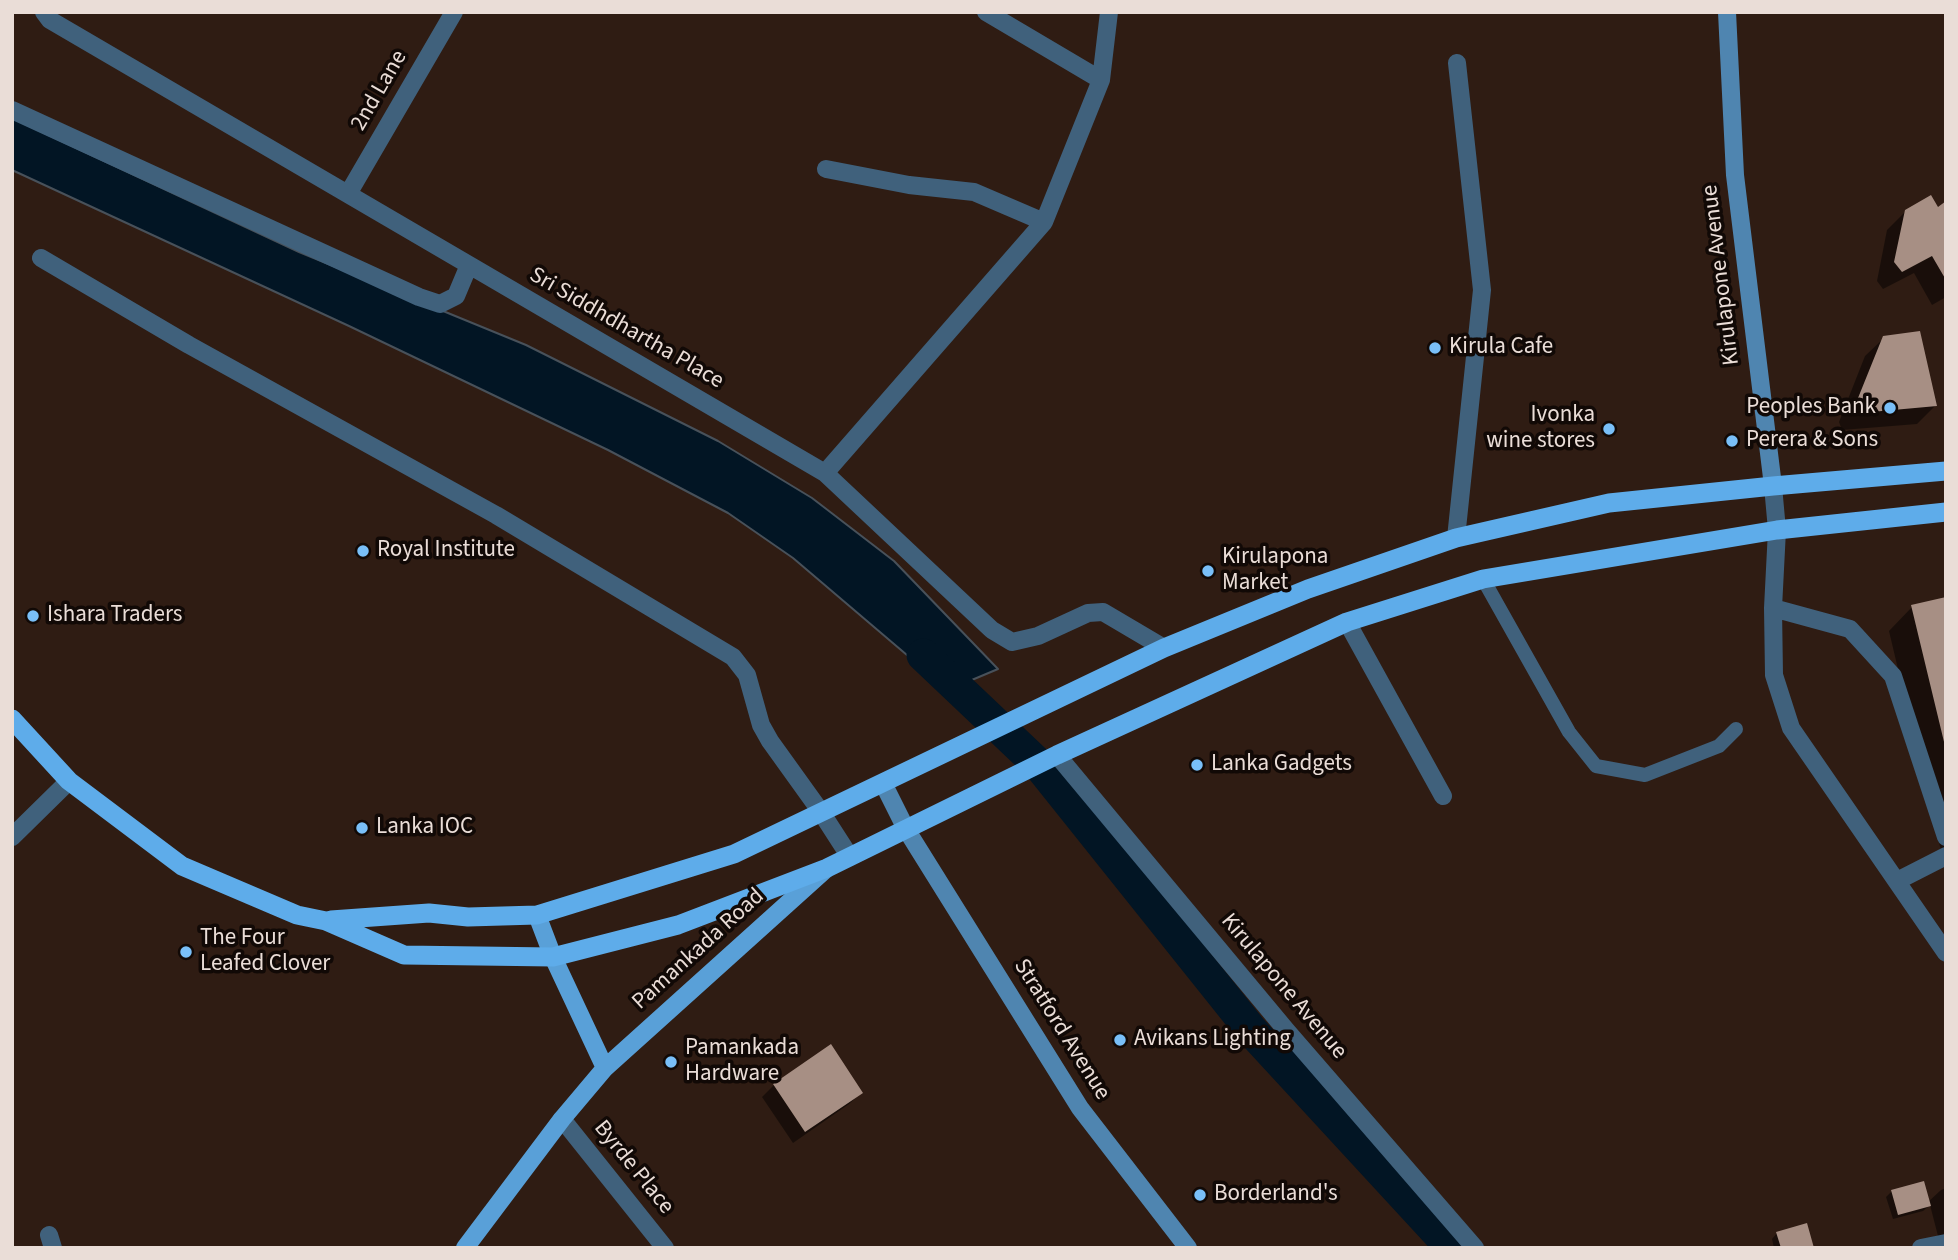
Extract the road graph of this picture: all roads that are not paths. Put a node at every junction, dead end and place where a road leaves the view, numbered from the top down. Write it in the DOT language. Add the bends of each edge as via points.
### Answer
graph roads {
  1 [pos="44,12"];
  2 [pos="454,12"];
  3 [pos="986,12"];
  4 [pos="1109,12"];
  5 [pos="1727,12"];
  6 [pos="1457,63"];
  7 [pos="1101,80"];
  8 [pos="12,110"];
  9 [pos="826,169"];
  10 [pos="348,194"];
  11 [pos="1044,222"];
  12 [pos="41,258"];
  13 [pos="469,265"];
  14 [pos="1946,471"];
  15 [pos="825,473"];
  16 [pos="1773,486"];
  17 [pos="1946,512"];
  18 [pos="1777,530"];
  19 [pos="1456,538"];
  20 [pos="1483,579"];
  21 [pos="1773,608"];
  22 [pos="1347,622"];
  23 [pos="1164,648"];
  24 [pos="12,719"];
  25 [pos="1737,729"];
  26 [pos="1058,755"];
  27 [pos="69,781"];
  28 [pos="883,783"];
  29 [pos="1443,796"];
  30 [pos="821,812"];
  31 [pos="906,829"];
  32 [pos="12,837"];
  33 [pos="1946,837"];
  34 [pos="1946,856"];
  35 [pos="849,857"];
  36 [pos="827,869"];
  37 [pos="1897,881"];
  38 [pos="537,915"];
  39 [pos="326,921"];
  40 [pos="1946,953"];
  41 [pos="553,957"];
  42 [pos="604,1068"];
  43 [pos="562,1119"];
  44 [pos="1946,1242"];
  45 [pos="465,1248"];
  46 [pos="665,1248"];
  47 [pos="1188,1248"];
  48 [pos="1475,1248"];
  49 [pos="1921,1248"];
  1 -- 10 [label="street, Sri Siddhdhartha Place" via="50,20"];
  2 -- 10 [label="street, 2nd Lane"];
  3 -- 7 [label="street"];
  4 -- 7 [label="street"];
  5 -- 16 [label="main road, Kirulapone Avenue" via="1735,176"];
  6 -- 19 [label="street" via="1482,290"];
  7 -- 11 [label="street"];
  8 -- 13 [label="street" via="419,297 440,304 456,296"];
  9 -- 11 [label="street" via="974,192"];
  10 -- 13 [label="street, Sri Siddhdhartha Place"];
  11 -- 15 [label="street"];
  12 -- 30 [label="street" via="496,515 733,657 747,675 770,741"];
  13 -- 15 [label="street, Sri Siddhdhartha Place"];
  14 -- 16 [label="highway"];
  15 -- 23 [label="street, Sri Siddhdhartha Place" via="992,630 1012,642 1038,636 1088,613 1103,612"];
  16 -- 18 [label="street, Kirulapone Avenue"];
  16 -- 19 [label="highway" via="1609,503"];
  17 -- 18 [label="highway"];
  18 -- 20 [label="highway"];
  18 -- 21 [label="street, Kirulapone Avenue"];
  19 -- 23 [label="highway" via="1308,589"];
  20 -- 22 [label="highway"];
  20 -- 25 [label="lane" via="1569,732 1597,766 1645,775 1719,746"];
  21 -- 33 [label="street" via="1850,629 1893,677"];
  21 -- 37 [label="street, Kirulapone Avenue" via="1774,675 1791,728"];
  22 -- 26 [label="highway"];
  22 -- 29 [label="street"];
  23 -- 28 [label="highway"];
  24 -- 27 [label="highway"];
  26 -- 31 [label="highway"];
  26 -- 48 [label="street, Kirulapone Avenue" via="1286,1030"];
  27 -- 32 [label="street"];
  27 -- 39 [label="highway" via="182,866 297,915"];
  28 -- 30 [label="highway"];
  28 -- 31 [label="main road, Stratford Avenue"];
  30 -- 35 [label="street"];
  30 -- 38 [label="highway" via="734,854"];
  31 -- 35 [label="highway"];
  31 -- 47 [label="main road, Stratford Avenue" via="1080,1108"];
  34 -- 37 [label="street"];
  35 -- 36 [label="highway"];
  36 -- 41 [label="highway" via="678,925"];
  36 -- 42 [label="main road, Pamankada Road"];
  37 -- 40 [label="street, Kirulapone Avenue"];
  38 -- 39 [label="highway" via="429,913"];
  38 -- 41 [label="main road"];
  39 -- 41 [label="highway" via="404,955"];
  41 -- 42 [label="main road"];
  42 -- 43 [label="main road, Pamankada Road"];
  43 -- 45 [label="main road, Pamankada Road"];
  43 -- 46 [label="street, Byrde Place"];
  44 -- 49 [label="street"];
}
